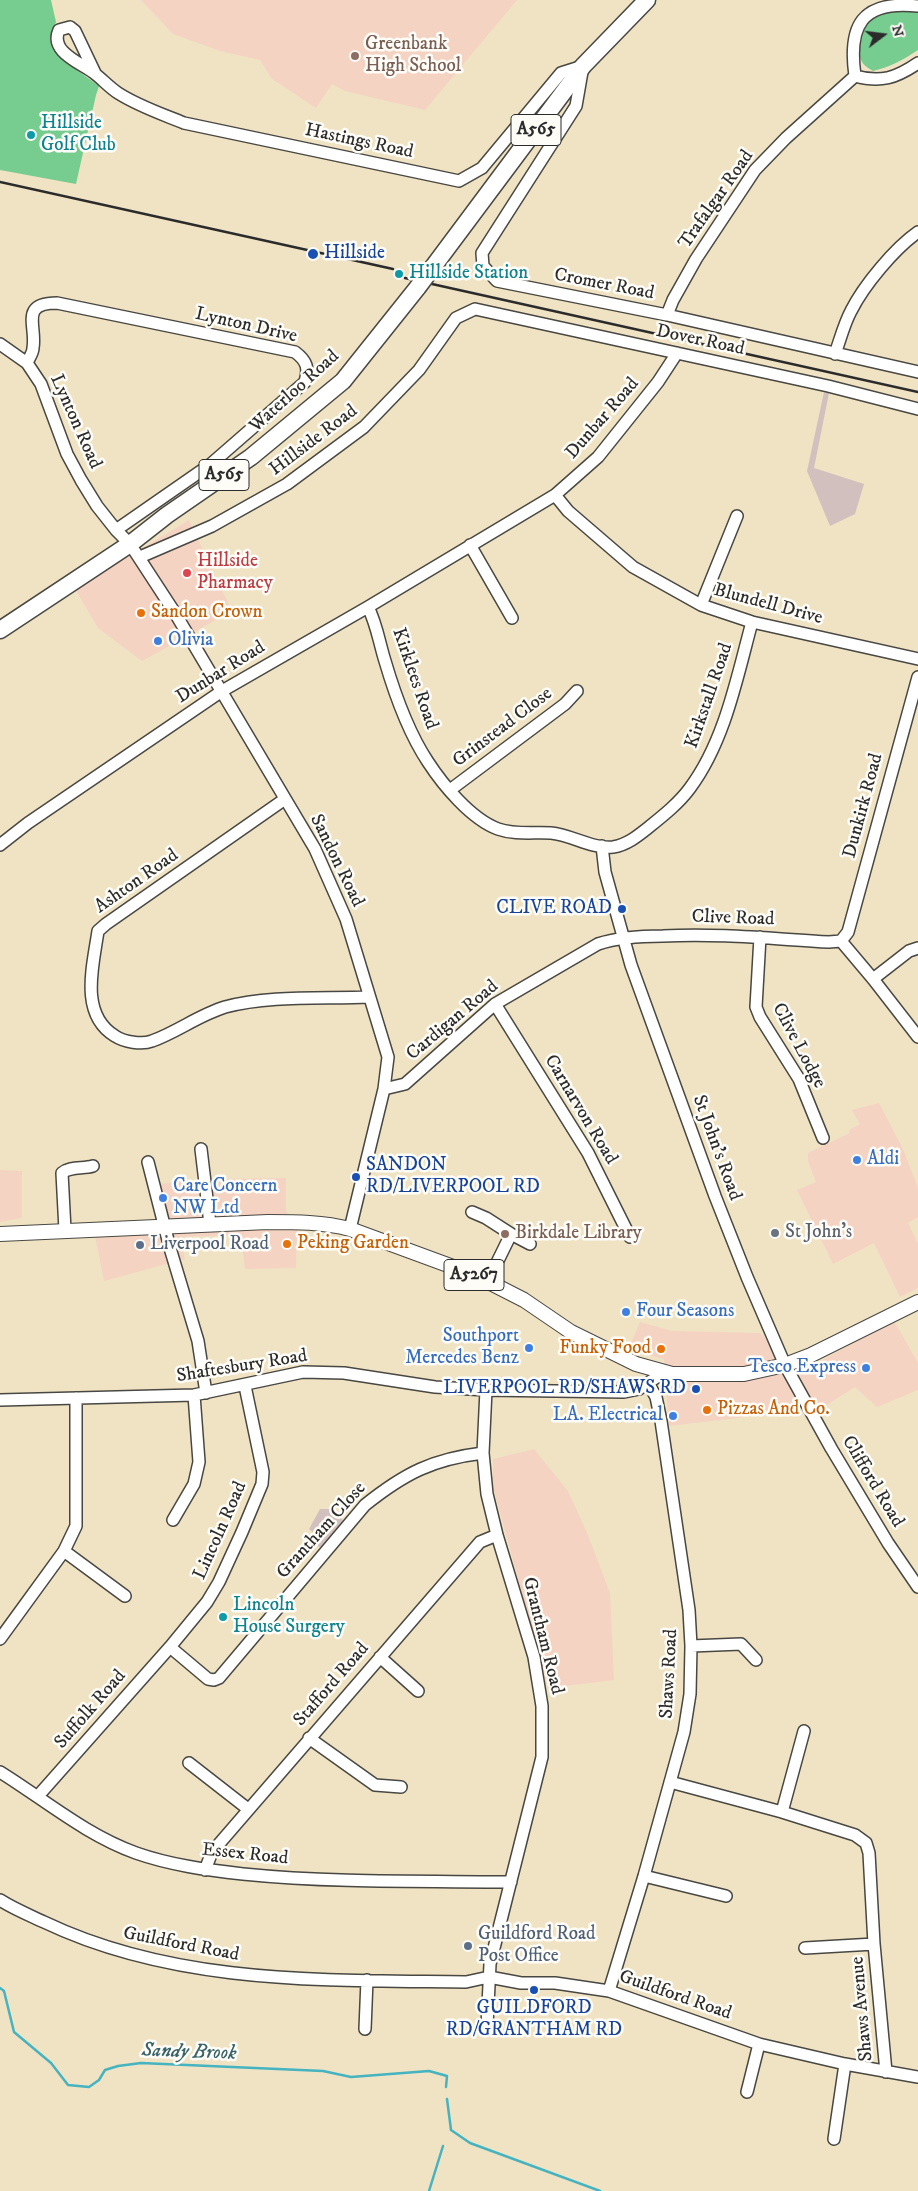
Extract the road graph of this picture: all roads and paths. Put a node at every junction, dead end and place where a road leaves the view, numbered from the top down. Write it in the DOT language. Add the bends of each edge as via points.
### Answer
graph roads {
  1 [pos="648,0"];
  2 [pos="874,3"];
  3 [pos="918,6"];
  4 [pos="918,63"];
  5 [pos="583,66"];
  6 [pos="95,73"];
  7 [pos="855,76"];
  8 [pos="918,232"];
  9 [pos="475,309"];
  10 [pos="667,315"];
  11 [pos="0,344"];
  12 [pos="677,353"];
  13 [pos="835,354"];
  14 [pos="27,363"];
  15 [pos="918,372"];
  16 [pos="918,409"];
  17 [pos="555,495"];
  18 [pos="737,516"];
  19 [pos="116,530"];
  20 [pos="130,544"];
  21 [pos="470,546"];
  22 [pos="140,557"];
  23 [pos="701,606"];
  24 [pos="368,607"];
  25 [pos="512,618"];
  26 [pos="752,622"];
  27 [pos="0,630"];
  28 [pos="918,659"];
  29 [pos="918,677"];
  30 [pos="222,691"];
  31 [pos="577,691"];
  32 [pos="450,790"];
  33 [pos="285,800"];
  34 [pos="0,845"];
  35 [pos="602,846"];
  36 [pos="760,938"];
  37 [pos="624,939"];
  38 [pos="841,941"];
  39 [pos="918,948"];
  40 [pos="873,979"];
  41 [pos="369,997"];
  42 [pos="495,1004"];
  43 [pos="918,1037"];
  44 [pos="384,1089"];
  45 [pos="823,1138"];
  46 [pos="201,1149"];
  47 [pos="148,1162"];
  48 [pos="93,1166"];
  49 [pos="472,1212"];
  50 [pos="210,1224"];
  51 [pos="164,1226"];
  52 [pos="350,1229"];
  53 [pos="64,1230"];
  54 [pos="0,1234"];
  55 [pos="511,1234"];
  56 [pos="630,1237"];
  57 [pos="530,1244"];
  58 [pos="488,1282"];
  59 [pos="918,1302"];
  60 [pos="785,1365"];
  61 [pos="663,1373"];
  62 [pos="648,1382"];
  63 [pos="245,1386"];
  64 [pos="486,1390"];
  65 [pos="206,1393"];
  66 [pos="194,1395"];
  67 [pos="76,1398"];
  68 [pos="0,1400"];
  69 [pos="483,1453"];
  70 [pos="173,1520"];
  71 [pos="497,1534"];
  72 [pos="64,1551"];
  73 [pos="918,1587"];
  74 [pos="125,1596"];
  75 [pos="0,1639"];
  76 [pos="691,1646"];
  77 [pos="170,1648"];
  78 [pos="380,1657"];
  79 [pos="756,1660"];
  80 [pos="418,1691"];
  81 [pos="804,1731"];
  82 [pos="309,1738"];
  83 [pos="189,1763"];
  84 [pos="0,1772"];
  85 [pos="670,1782"];
  86 [pos="401,1787"];
  87 [pos="38,1796"];
  88 [pos="248,1809"];
  89 [pos="782,1812"];
  90 [pos="205,1870"];
  91 [pos="644,1876"];
  92 [pos="511,1882"];
  93 [pos="726,1896"];
  94 [pos="0,1900"];
  95 [pos="874,1944"];
  96 [pos="805,1948"];
  97 [pos="489,1977"];
  98 [pos="367,1980"];
  99 [pos="609,1991"];
  100 [pos="487,2026"];
  101 [pos="365,2029"];
  102 [pos="760,2044"];
  103 [pos="845,2064"];
  104 [pos="886,2072"];
  105 [pos="918,2077"];
  106 [pos="747,2092"];
  107 [pos="834,2139"];
  1 -- 5 [label="highway, Waterloo Road / A565"];
  2 -- 3 [label="street"];
  2 -- 7 [label="street" via="854,36"];
  4 -- 7 [label="street" via="902,74 873,80"];
  5 -- 6 [label="street, Hastings Road" via="561,73 482,168 459,181 184,123 152,111 117,92"];
  5 -- 10 [label="street, Cromer Road" via="576,106 482,253 483,266 497,281"];
  5 -- 20 [label="highway, Waterloo Road / A565, bridge" via="433,268 343,382 250,457"];
  7 -- 10 [label="street, Trafalgar Road" via="786,138 756,170 696,259"];
  8 -- 13 [label="street" via="903,242 851,311"];
  9 -- 12 [label="street, Dover Road"];
  9 -- 22 [label="street, Hillside Road" via="456,318 419,370 364,427 303,473 212,526"];
  10 -- 13 [label="street, Cromer Road"];
  11 -- 14 [label="street, Lynton Road"];
  12 -- 16 [label="street, Dover Road"];
  12 -- 17 [label="street, Dunbar Road" via="598,457"];
  13 -- 15 [label="street, Cromer Road"];
  14 -- 19 [label="street, Lynton Road" via="41,384 67,454 97,506"];
  14 -- 19 [label="street, Lynton Drive" via="33,348 31,319 35,310 44,303 295,352 304,359 308,370 305,382 211,464"];
  17 -- 21 [label="street, Dunbar Road"];
  17 -- 23 [label="street, Blundell Drive" via="568,511 633,567"];
  18 -- 23 [label="street"];
  19 -- 20 [label="street, Lynton Road"];
  20 -- 22 [label="street, Sandon Road"];
  20 -- 27 [label="highway, Waterloo Road / A565"];
  21 -- 24 [label="street, Dunbar Road"];
  21 -- 25 [label="street"];
  22 -- 30 [label="street, Sandon Road"];
  23 -- 26 [label="street, Blundell Drive"];
  24 -- 30 [label="street, Dunbar Road"];
  24 -- 32 [label="street, Kirklees Road" via="411,730 427,761"];
  26 -- 28 [label="street, Blundell Drive"];
  26 -- 35 [label="street, Kirkstall Road" via="712,752 690,788 666,813 632,840 614,847"];
  29 -- 38 [label="street, Dunkirk Road" via="852,919"];
  30 -- 33 [label="street, Sandon Road"];
  30 -- 34 [label="street, Dunbar Road"];
  31 -- 32 [label="street, Grinstead Close" via="565,704"];
  32 -- 35 [label="street, Kirklees Road" via="466,807 498,829 518,833 552,833"];
  33 -- 41 [label="street, Sandon Road" via="315,849 346,919"];
  33 -- 41 [label="street, Ashton Road" via="98,931 91,999 97,1017 107,1031 122,1041 150,1042 222,1008 251,1001"];
  35 -- 37 [label="street" via="605,872"];
  36 -- 37 [label="street, Clive Road" via="684,935"];
  36 -- 38 [label="street, Clive Road"];
  36 -- 45 [label="street, Clive Lodge" via="756,1007 799,1079"];
  37 -- 42 [label="street, Cardigan Road" via="598,944"];
  37 -- 60 [label="street, St John's Road" via="715,1196"];
  38 -- 40 [label="street"];
  39 -- 40 [label="street"];
  40 -- 43 [label="street"];
  41 -- 44 [label="street, Sandon Road" via="388,1056"];
  42 -- 44 [label="street, Cardigan Road" via="405,1084"];
  42 -- 56 [label="street, Carnarvon Road" via="588,1153"];
  44 -- 52 [label="street, Sandon Road"];
  46 -- 50 [label="street"];
  47 -- 51 [label="street"];
  48 -- 53 [label="street" via="62,1172"];
  49 -- 55 [label="street"];
  50 -- 51 [label="main road, A5267"];
  50 -- 52 [label="main road, A5267" via="298,1222"];
  51 -- 53 [label="main road, A5267"];
  51 -- 65 [label="street" via="198,1341"];
  52 -- 58 [label="main road, A5267"];
  53 -- 54 [label="main road, A5267"];
  55 -- 57 [label="street"];
  55 -- 58 [label="street"];
  58 -- 61 [label="main road, A5267" via="524,1300 572,1332 636,1364"];
  59 -- 60 [label="main road, A5267" via="812,1355"];
  60 -- 61 [label="main road, A5267" via="744,1374"];
  60 -- 73 [label="street, Clifford Road" via="840,1465"];
  61 -- 62 [label="street, Shaftesbury Road"];
  62 -- 64 [label="street, Shaftesbury Road" via="639,1389 624,1392"];
  62 -- 76 [label="street, Shaws Road" via="656,1397 661,1421 689,1610"];
  63 -- 64 [label="street, Shaftesbury Road" via="303,1372 344,1373 435,1387"];
  63 -- 65 [label="street, Shaftesbury Road"];
  63 -- 77 [label="street, Lincoln Road" via="263,1472 262,1484 219,1582"];
  64 -- 69 [label="street, Grantham Road"];
  65 -- 66 [label="street, Shaftesbury Road"];
  66 -- 67 [label="street, Shaftesbury Road"];
  66 -- 70 [label="street" via="199,1462 194,1484"];
  67 -- 68 [label="street, Shaftesbury Road"];
  67 -- 72 [label="street" via="76,1526"];
  69 -- 71 [label="street, Grantham Road" via="487,1494"];
  69 -- 77 [label="street, Grantham Close" via="423,1466 365,1504 219,1678 208,1679"];
  71 -- 78 [label="street, Stafford Road" via="480,1542"];
  71 -- 92 [label="street, Grantham Road" via="534,1657 542,1706 542,1757"];
  72 -- 74 [label="street"];
  72 -- 75 [label="street"];
  76 -- 79 [label="street" via="741,1644"];
  76 -- 85 [label="street, Shaws Road" via="690,1694 684,1732"];
  77 -- 87 [label="street, Suffolk Road"];
  78 -- 80 [label="street"];
  78 -- 82 [label="street, Stafford Road"];
  81 -- 89 [label="street"];
  82 -- 86 [label="street" via="375,1785"];
  82 -- 88 [label="street, Stafford Road"];
  83 -- 88 [label="street"];
  84 -- 87 [label="street, Essex Road"];
  85 -- 89 [label="street, Shaws Avenue"];
  85 -- 91 [label="street, Shaws Road"];
  87 -- 90 [label="street, Essex Road" via="77,1824 135,1853"];
  88 -- 90 [label="street, Stafford Road" via="212,1852"];
  89 -- 95 [label="street, Shaws Avenue" via="855,1835 866,1843"];
  90 -- 92 [label="street, Essex Road" via="286,1878"];
  91 -- 93 [label="street"];
  91 -- 99 [label="street, Shaws Road"];
  92 -- 97 [label="street, Grantham Road"];
  94 -- 98 [label="street, Guildford Road" via="76,1937 162,1962 240,1975"];
  95 -- 96 [label="street, Shaws Avenue"];
  95 -- 104 [label="street, Shaws Avenue"];
  97 -- 98 [label="street, Guildford Road" via="466,1982"];
  97 -- 99 [label="street, Guildford Road"];
  97 -- 100 [label="street"];
  98 -- 101 [label="street"];
  99 -- 102 [label="street, Guildford Road"];
  102 -- 103 [label="street, Guildford Road"];
  102 -- 106 [label="street"];
  103 -- 104 [label="street, Guildford Road"];
  103 -- 107 [label="street"];
  104 -- 105 [label="street, Guildford Road"];
}
